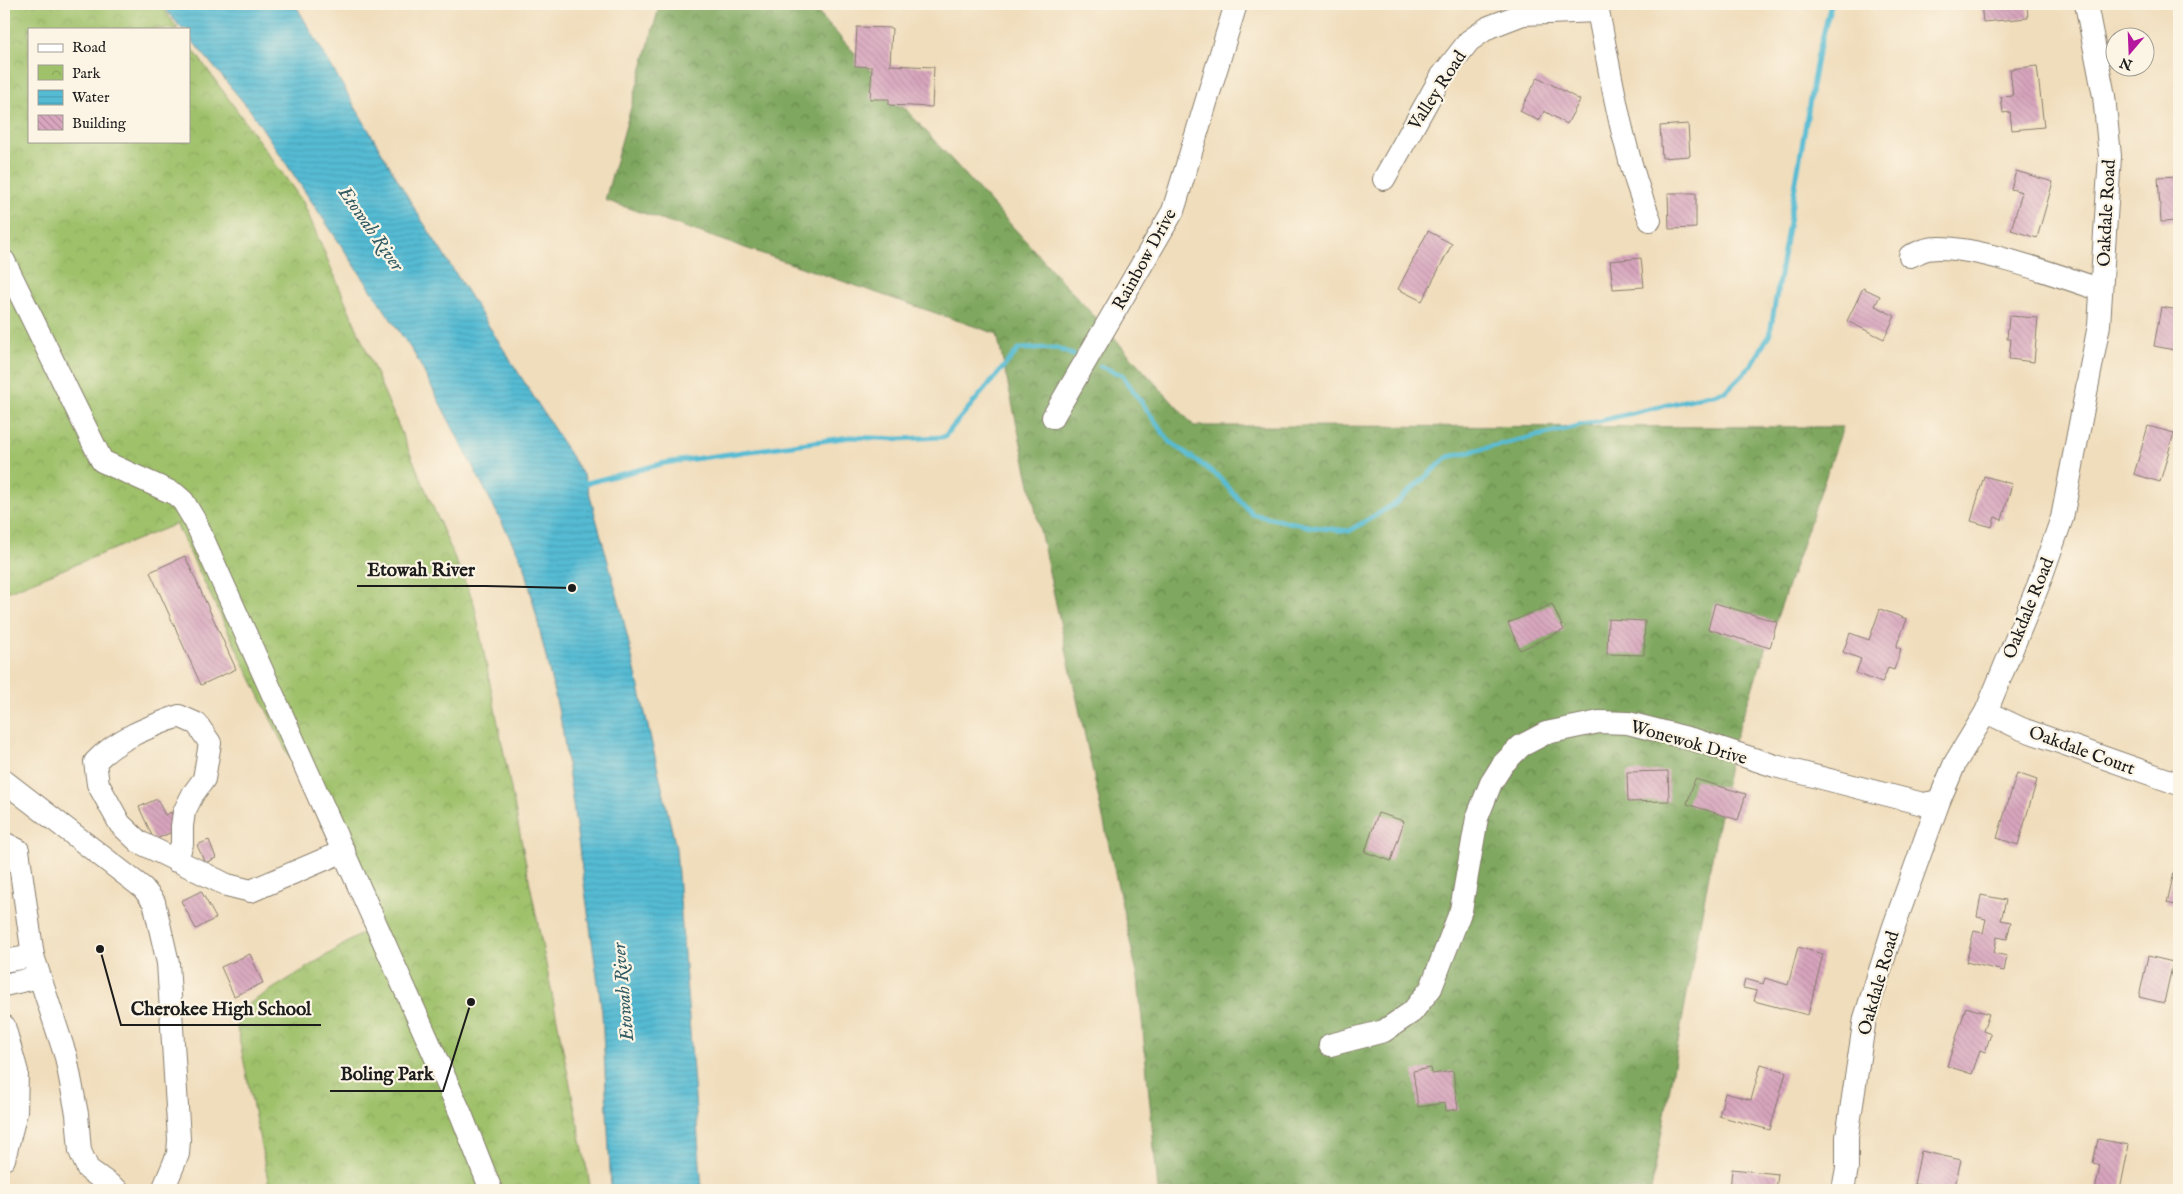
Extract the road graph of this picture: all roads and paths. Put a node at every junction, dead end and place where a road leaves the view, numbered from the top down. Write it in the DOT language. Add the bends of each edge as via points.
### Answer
graph roads {
  1 [pos="1236,4"];
  2 [pos="2086,4"];
  3 [pos="1599,7"];
  4 [pos="1384,179"];
  5 [pos="1650,220"];
  6 [pos="1910,256"];
  7 [pos="4,261"];
  8 [pos="2101,290"];
  9 [pos="1053,417"];
  10 [pos="1986,712"];
  11 [pos="4,781"];
  12 [pos="2179,784"];
  13 [pos="1940,801"];
  14 [pos="4,843"];
  15 [pos="344,851"];
  16 [pos="176,861"];
  17 [pos="4,961"];
  18 [pos="36,966"];
  19 [pos="4,985"];
  20 [pos="4,1026"];
  21 [pos="1330,1045"];
  22 [pos="4,1159"];
  23 [pos="116,1190"];
  24 [pos="163,1190"];
  25 [pos="491,1190"];
  26 [pos="1843,1190"];
  1 -- 9 [label="street, Rainbow Drive" via="1173,211"];
  2 -- 8 [label="street, Oakdale Road" via="2104,96 2110,156"];
  3 -- 4 [label="street, Valley Road" via="1523,14 1489,27 1468,41 1441,77"];
  3 -- 5 [label="street" via="1635,182"];
  6 -- 8 [label="street" via="1928,249 1946,248 1980,254"];
  7 -- 15 [label="street" via="102,461 184,501"];
  8 -- 10 [label="street, Oakdale Road" via="2099,325 2062,518"];
  10 -- 12 [label="street, Oakdale Court" via="2022,729"];
  10 -- 13 [label="street, Oakdale Road" via="1955,763"];
  11 -- 24 [label="street" via="143,888 154,902 168,964 179,1139 178,1154"];
  13 -- 21 [label="street, Wonewok Drive" via="1923,804 1775,766 1628,723 1599,722 1546,733 1521,746 1503,764 1491,783 1477,818 1461,910 1431,988 1412,1012 1384,1031"];
  13 -- 26 [label="street, Oakdale Road" via="1893,929 1865,1018 1847,1137"];
  14 -- 18 [label="street" via="18,850"];
  15 -- 16 [label="street" via="251,890 227,885"];
  15 -- 25 [label="street" via="461,1114"];
  16 -- 16 [label="street" via="139,842 120,824 98,784 95,762 106,750 140,730 179,716 197,724 210,743 204,779 184,812 182,844"];
  17 -- 18 [label="street"];
  18 -- 19 [label="street"];
  18 -- 23 [label="street" via="66,1057 80,1151 88,1169"];
  20 -- 22 [label="street" via="17,1072 16,1112"];
}
